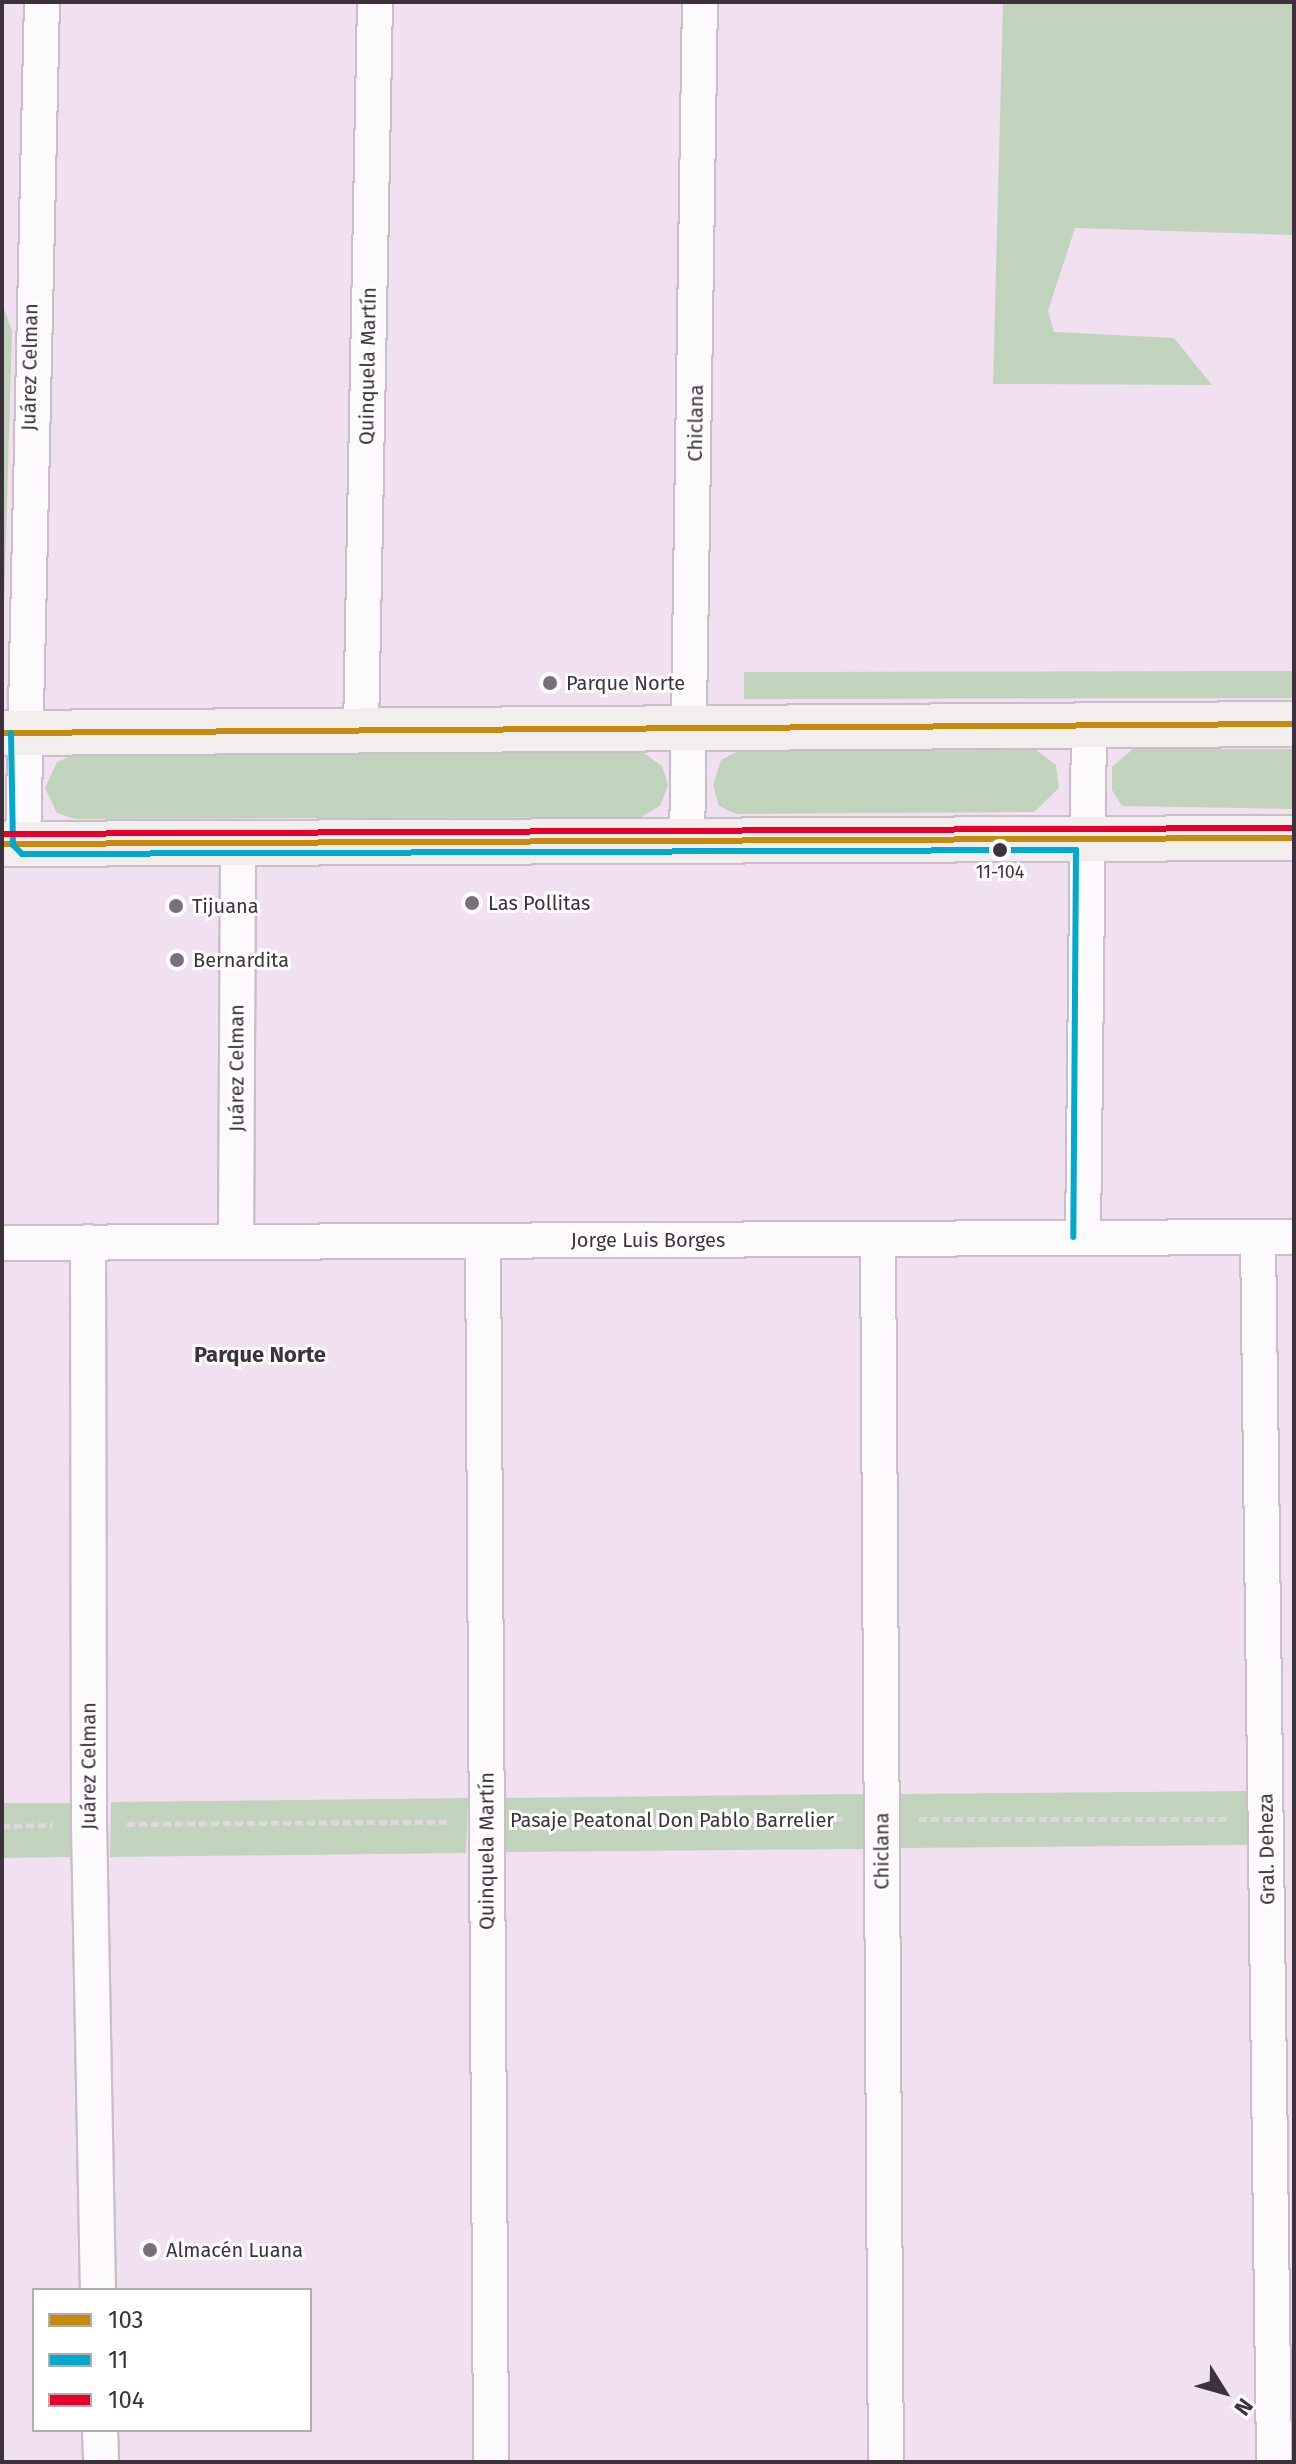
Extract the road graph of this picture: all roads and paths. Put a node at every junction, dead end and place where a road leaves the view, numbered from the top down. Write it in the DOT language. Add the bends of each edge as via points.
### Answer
graph roads {
  1 [pos="42,2"];
  2 [pos="375,2"];
  3 [pos="700,2"];
  4 [pos="17,268"];
  5 [pos="693,724"];
  6 [pos="1294,724"];
  7 [pos="1089,726"];
  8 [pos="361,730"];
  9 [pos="12,733"];
  10 [pos="1294,838"];
  11 [pos="1086,840"];
  12 [pos="12,844"];
  13 [pos="687,844"];
  14 [pos="238,846"];
  15 [pos="1083,1237"];
  16 [pos="1258,1237"];
  17 [pos="1294,1237"];
  18 [pos="878,1239"];
  19 [pos="483,1241"];
  20 [pos="88,1242"];
  21 [pos="236,1242"];
  22 [pos="2,1243"];
  23 [pos="882,1818"];
  24 [pos="1267,1819"];
  25 [pos="487,1821"];
  26 [pos="89,1824"];
  27 [pos="2,1826"];
  28 [pos="98,2288"];
  29 [pos="100,2432"];
  30 [pos="101,2462"];
  31 [pos="491,2462"];
  32 [pos="886,2462"];
  33 [pos="1274,2462"];
  1 -- 4 [label="street, Juárez Celman"];
  2 -- 8 [label="street, Quinquela Martín"];
  3 -- 5 [label="street, Chiclana"];
  4 -- 9 [label="street, Juárez Celman"];
  5 -- 7 [label="main road"];
  5 -- 8 [label="main road"];
  5 -- 13 [label="street, Chiclana"];
  6 -- 7 [label="main road"];
  7 -- 11 [label="street"];
  8 -- 9 [label="main road"];
  9 -- 12 [label="street, Juárez Celman"];
  10 -- 11 [label="main road"];
  11 -- 13 [label="main road"];
  11 -- 15 [label="street"];
  12 -- 14 [label="main road"];
  13 -- 14 [label="main road"];
  14 -- 21 [label="street, Juárez Celman"];
  15 -- 16 [label="street, Jorge Luis Borges"];
  15 -- 18 [label="street, Jorge Luis Borges"];
  16 -- 17 [label="street, Jorge Luis Borges"];
  16 -- 24 [label="street, Gral. Deheza"];
  18 -- 19 [label="street, Jorge Luis Borges"];
  18 -- 23 [label="street, Chiclana"];
  19 -- 21 [label="street, Jorge Luis Borges"];
  19 -- 25 [label="street, Quinquela Martín"];
  20 -- 21 [label="street, Jorge Luis Borges"];
  20 -- 22 [label="street, Jorge Luis Borges"];
  20 -- 26 [label="street, Juárez Celman"];
  23 -- 24 [label="path, Pasaje Peatonal Don Pablo Barrelier"];
  23 -- 25 [label="path, Pasaje Peatonal Don Pablo Barrelier"];
  23 -- 32 [label="street, Chiclana"];
  24 -- 33 [label="street, Gral. Deheza"];
  25 -- 26 [label="path, Pasaje Peatonal Don Pablo Barrelier"];
  25 -- 31 [label="street, Quinquela Martín"];
  26 -- 27 [label="path, Pasaje Peatonal Don Pablo Barrelier"];
  26 -- 28 [label="street, Juárez Celman"];
  29 -- 30 [label="street"];
}
